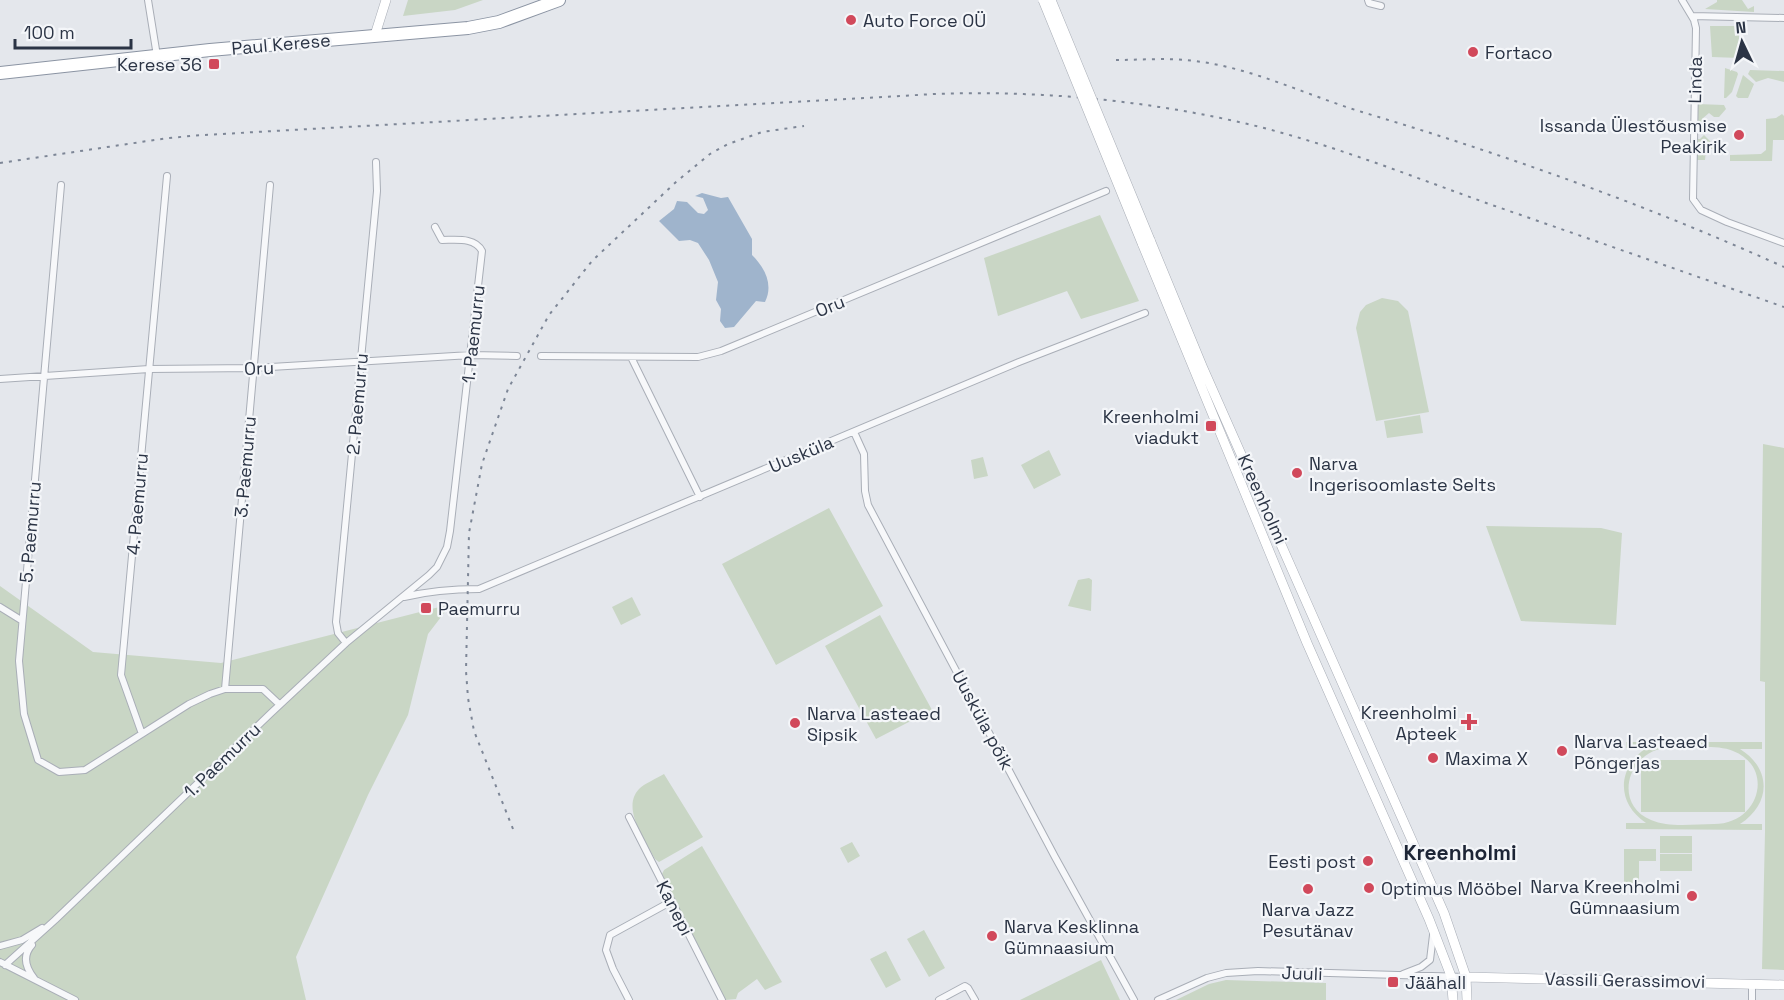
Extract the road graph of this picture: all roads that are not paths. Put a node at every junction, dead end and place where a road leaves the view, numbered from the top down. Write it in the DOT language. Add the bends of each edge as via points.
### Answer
graph roads {
  1 [pos="148,0"];
  2 [pos="386,0"];
  3 [pos="559,0"];
  4 [pos="1043,0"];
  5 [pos="1051,0"];
  6 [pos="1368,0"];
  7 [pos="1682,0"];
  8 [pos="1381,6"];
  9 [pos="1692,16"];
  10 [pos="1784,18"];
  11 [pos="375,35"];
  12 [pos="157,56"];
  13 [pos="0,73"];
  14 [pos="376,162"];
  15 [pos="167,176"];
  16 [pos="61,185"];
  17 [pos="270,185"];
  18 [pos="1106,191"];
  19 [pos="435,227"];
  20 [pos="1146,241"];
  21 [pos="1784,243"];
  22 [pos="1145,313"];
  23 [pos="471,355"];
  24 [pos="517,356"];
  25 [pos="541,356"];
  26 [pos="631,357"];
  27 [pos="361,361"];
  28 [pos="254,368"];
  29 [pos="149,369"];
  30 [pos="44,376"];
  31 [pos="0,379"];
  32 [pos="854,432"];
  33 [pos="700,497"];
  34 [pos="457,588"];
  35 [pos="400,598"];
  36 [pos="0,607"];
  37 [pos="21,620"];
  38 [pos="1322,636"];
  39 [pos="1306,643"];
  40 [pos="345,644"];
  41 [pos="225,689"];
  42 [pos="279,704"];
  43 [pos="142,734"];
  44 [pos="1397,805"];
  45 [pos="1381,812"];
  46 [pos="629,817"];
  47 [pos="672,901"];
  48 [pos="56,920"];
  49 [pos="1433,931"];
  50 [pos="0,946"];
  51 [pos="3,964"];
  52 [pos="1400,975"];
  53 [pos="1450,976"];
  54 [pos="1466,977"];
  55 [pos="37,982"];
  56 [pos="1752,984"];
  57 [pos="1784,985"];
  58 [pos="75,1000"];
  59 [pos="629,1000"];
  60 [pos="722,1000"];
  61 [pos="939,1000"];
  62 [pos="975,1000"];
  63 [pos="1134,1000"];
  64 [pos="1158,1000"];
  65 [pos="1453,1000"];
  66 [pos="1467,1000"];
  67 [pos="1752,1000"];
  1 -- 12 [label="street"];
  2 -- 11 [label="main road"];
  3 -- 11 [label="highway, Paul Kerese" via="478,26"];
  4 -- 20 [label="main road, Kreenholmi, bridge"];
  5 -- 20 [label="main road, Kreenholmi, bridge"];
  6 -- 8 [label="street"];
  7 -- 9 [label="street, Linda"];
  9 -- 10 [label="street"];
  9 -- 21 [label="street, Linda" via="1696,28 1693,199 1701,210"];
  11 -- 12 [label="highway, Paul Kerese"];
  12 -- 13 [label="highway, Paul Kerese"];
  14 -- 27 [label="street, 2. Paemurru" via="377,191"];
  15 -- 29 [label="street, 4. Paemurru"];
  16 -- 30 [label="street, 5. Paemurru"];
  17 -- 28 [label="street, 3. Paemurru"];
  18 -- 26 [label="street, Oru" via="721,351 698,357"];
  19 -- 23 [label="street, 1. Paemurru" via="442,240 471,241 479,244 482,251"];
  20 -- 38 [label="main road, Kreenholmi"];
  20 -- 39 [label="main road, Kreenholmi"];
  22 -- 32 [label="street, Uusküla" via="1049,349"];
  23 -- 24 [label="street, Oru"];
  23 -- 27 [label="street, Oru"];
  23 -- 35 [label="street, 1. Paemurru" via="447,547 437,567"];
  25 -- 26 [label="street, Oru"];
  26 -- 33 [label="street"];
  27 -- 28 [label="street, Oru"];
  27 -- 40 [label="street, 2. Paemurru" via="336,622"];
  28 -- 29 [label="street, Oru"];
  28 -- 41 [label="street, 3. Paemurru"];
  29 -- 30 [label="street, Oru"];
  29 -- 43 [label="street, 4. Paemurru" via="121,675"];
  30 -- 31 [label="street, Oru"];
  30 -- 37 [label="street, 5. Paemurru"];
  32 -- 33 [label="street, Uusküla"];
  32 -- 63 [label="street, Uusküla põik" via="864,454 868,504"];
  33 -- 34 [label="street, Uusküla" via="479,589"];
  34 -- 35 [label="street, 1. Paemurru"];
  35 -- 40 [label="street, 1. Paemurru"];
  36 -- 37 [label="street"];
  37 -- 43 [label="street, 5. Paemurru" via="19,661 24,714 38,760 58,772 85,770"];
  38 -- 39 [label="main road"];
  38 -- 44 [label="main road, Kreenholmi"];
  39 -- 45 [label="main road, Kreenholmi"];
  40 -- 42 [label="street, 1. Paemurru"];
  41 -- 42 [label="street" via="262,689"];
  41 -- 43 [label="street" via="189,704"];
  42 -- 48 [label="street, 1. Paemurru"];
  44 -- 45 [label="main road"];
  44 -- 54 [label="main road, Kreenholmi" via="1444,913"];
  45 -- 49 [label="main road, Kreenholmi"];
  46 -- 47 [label="street, Kanepi"];
  47 -- 59 [label="street" via="610,935 606,950"];
  47 -- 60 [label="street, Kanepi"];
  48 -- 50 [label="street" via="22,940"];
  48 -- 51 [label="street, 1. Paemurru"];
  48 -- 55 [label="street" via="26,955 29,971"];
  49 -- 52 [label="street" via="1430,960"];
  49 -- 53 [label="main road, Kreenholmi"];
  51 -- 55 [label="street"];
  52 -- 53 [label="street, Juuli"];
  52 -- 64 [label="street, Juuli" via="1226,973"];
  53 -- 54 [label="street, Juuli"];
  53 -- 65 [label="main road, Kreenholmi"];
  54 -- 56 [label="main road, Vassili Gerassimovi"];
  54 -- 66 [label="main road, Kreenholmi"];
  55 -- 58 [label="street"];
  56 -- 57 [label="main road, Vassili Gerassimovi"];
  56 -- 67 [label="street"];
  61 -- 62 [label="street" via="965,987"];
}
